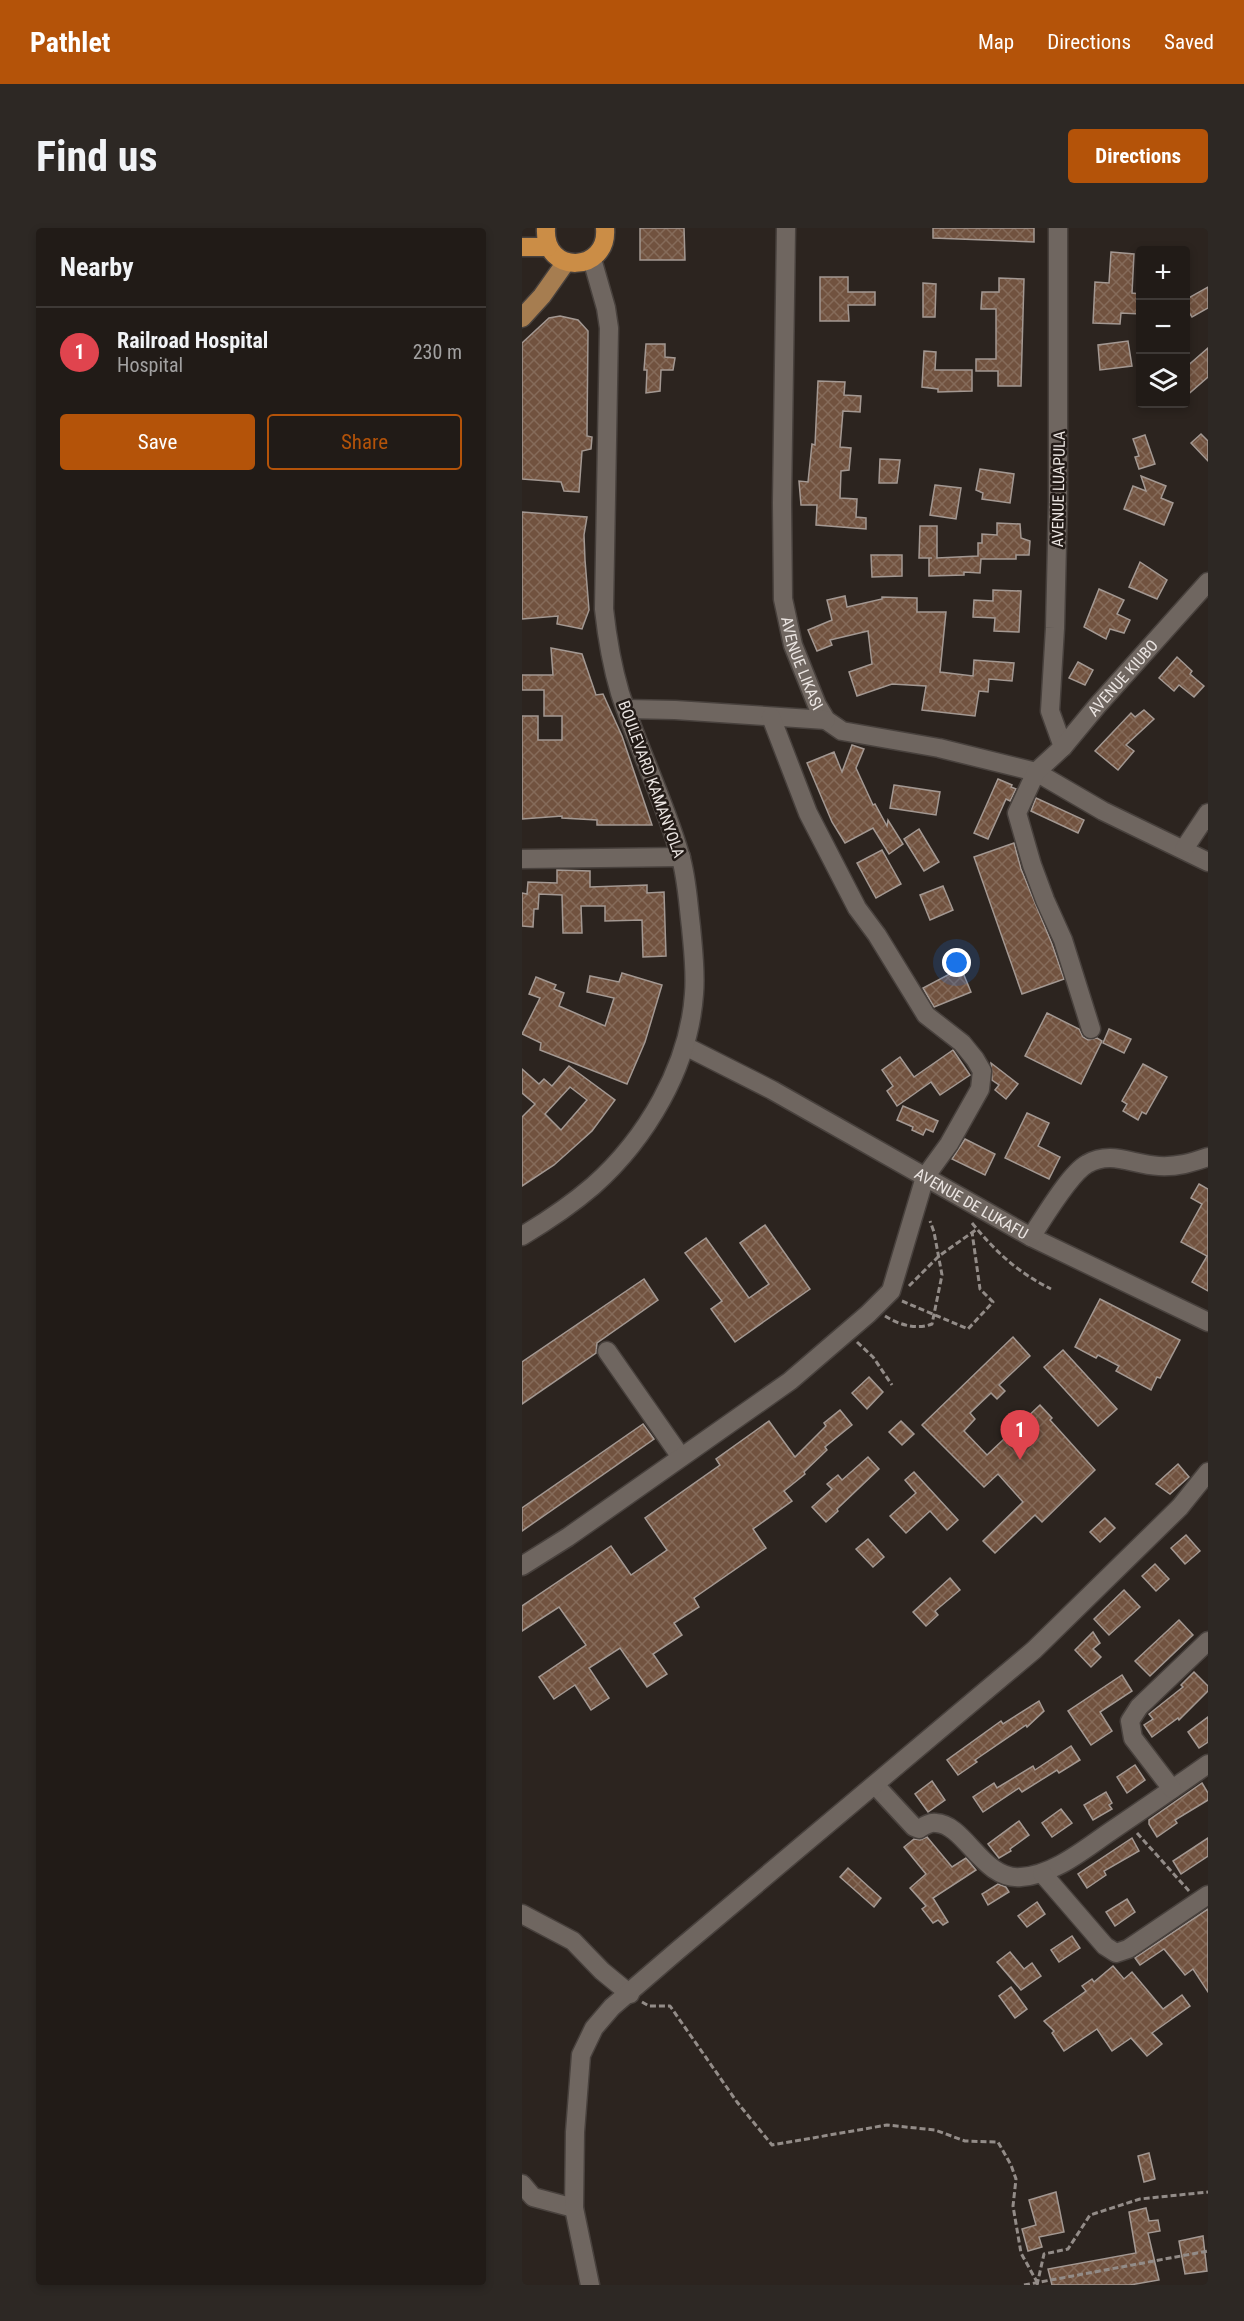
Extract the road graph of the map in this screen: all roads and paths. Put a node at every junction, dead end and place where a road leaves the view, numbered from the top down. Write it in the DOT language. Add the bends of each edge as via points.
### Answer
graph roads {
  1 [pos="546,228"];
  2 [pos="605,228"];
  3 [pos="786,228"];
  4 [pos="1058,228"];
  5 [pos="522,247"];
  6 [pos="548,247"];
  7 [pos="592,259"];
  8 [pos="566,262"];
  9 [pos="522,318"];
  10 [pos="1208,582"];
  11 [pos="626,709"];
  12 [pos="771,717"];
  13 [pos="826,720"];
  14 [pos="1063,747"];
  15 [pos="1036,772"];
  16 [pos="1208,813"];
  17 [pos="1184,849"];
  18 [pos="681,857"];
  19 [pos="522,859"];
  20 [pos="1208,862"];
  21 [pos="1091,1029"];
  22 [pos="686,1046"];
  23 [pos="1208,1157"];
  24 [pos="925,1177"];
  25 [pos="971,1221"];
  26 [pos="977,1229"];
  27 [pos="972,1232"];
  28 [pos="522,1236"];
  29 [pos="1031,1237"];
  30 [pos="906,1289"];
  31 [pos="1051,1289"];
  32 [pos="898,1298"];
  33 [pos="1208,1322"];
  34 [pos="607,1351"];
  35 [pos="681,1457"];
  36 [pos="1208,1472"];
  37 [pos="522,1566"];
  38 [pos="1208,1641"];
  39 [pos="1208,1764"];
  40 [pos="876,1786"];
  41 [pos="1172,1789"];
  42 [pos="1126,1821"];
  43 [pos="1042,1873"];
  44 [pos="1203,1898"];
  45 [pos="522,1914"];
  46 [pos="630,1994"];
  47 [pos="522,2184"];
  48 [pos="1208,2192"];
  49 [pos="574,2208"];
  50 [pos="1208,2251"];
  51 [pos="1037,2284"];
  52 [pos="590,2285"];
  53 [pos="1024,2285"];
  1 -- 6 [label="highway"];
  2 -- 7 [label="highway" via="603,247"];
  3 -- 13 [label="street, AVENUE LIKASI" via="783,599 793,645"];
  4 -- 14 [label="street, AVENUE LUAPULA" via="1058,501 1050,711"];
  5 -- 6 [label="highway"];
  6 -- 8 [label="highway"];
  7 -- 8 [label="highway" via="579,264"];
  7 -- 11 [label="street, BOULEVARD KAMANYOLA" via="609,328 604,609 612,660"];
  8 -- 9 [label="main road"];
  10 -- 14 [label="street, AVENUE KIUBO"];
  11 -- 12 [label="street"];
  11 -- 18 [label="street, BOULEVARD KAMANYOLA"];
  12 -- 13 [label="street"];
  12 -- 24 [label="street" via="808,813 857,908 926,1015 962,1042 982,1071 980,1089"];
  13 -- 15 [label="street, AVENUE LIKASI" via="842,731 939,748"];
  14 -- 15 [label="street, AVENUE KIUBO"];
  15 -- 17 [label="street, AVENUE LIKASI" via="1104,811"];
  15 -- 21 [label="street" via="1017,813"];
  16 -- 17 [label="street"];
  17 -- 20 [label="street, AVENUE LIKASI"];
  18 -- 19 [label="street"];
  18 -- 22 [label="street, BOULEVARD KAMANYOLA" via="689,905 694,984"];
  22 -- 24 [label="street, AVENUE DE LUKAFU"];
  22 -- 28 [label="street, BOULEVARD KAMANYOLA" via="665,1094 615,1165 569,1206"];
  23 -- 29 [label="street" via="1184,1166 1157,1166 1107,1156 1085,1164"];
  24 -- 29 [label="street, AVENUE DE LUKAFU"];
  24 -- 35 [label="street" via="891,1291 790,1381"];
  25 -- 26 [label="path"];
  26 -- 27 [label="path"];
  26 -- 31 [label="path" via="995,1252 1026,1277"];
  27 -- 30 [label="path" via="939,1256"];
  27 -- 32 [label="path" via="980,1289 993,1302 968,1329"];
  29 -- 33 [label="street, AVENUE DE LUKAFU"];
  34 -- 35 [label="street"];
  35 -- 37 [label="street"];
  36 -- 40 [label="street" via="1180,1507 1034,1650"];
  38 -- 41 [label="street" via="1130,1720 1133,1738"];
  39 -- 41 [label="street"];
  40 -- 43 [label="street" via="914,1827 919,1829 933,1822 948,1826 1003,1875 1020,1878"];
  40 -- 46 [label="street"];
  41 -- 42 [label="street"];
  42 -- 43 [label="street"];
  42 -- 44 [label="path"];
  43 -- 44 [label="street" via="1116,1953 1128,1949"];
  45 -- 46 [label="street" via="573,1941"];
  46 -- 49 [label="street" via="594,2028 581,2055"];
  46 -- 51 [label="path" via="649,2006 670,2006 772,2145 887,2125 935,2130 965,2141 998,2142 1016,2179 1013,2206 1021,2253"];
  47 -- 49 [label="street" via="533,2197"];
  48 -- 51 [label="path" via="1140,2199 1090,2215 1068,2248 1044,2254"];
  49 -- 52 [label="street"];
  50 -- 51 [label="path"];
  51 -- 53 [label="path"];
}
